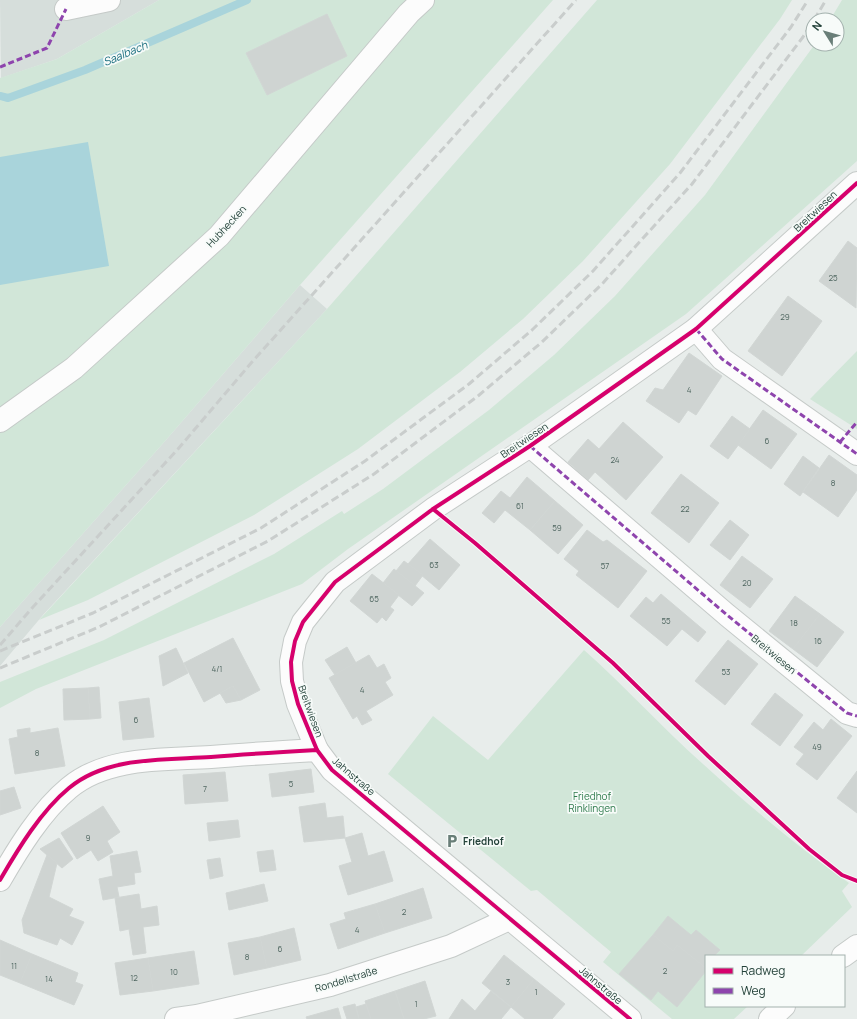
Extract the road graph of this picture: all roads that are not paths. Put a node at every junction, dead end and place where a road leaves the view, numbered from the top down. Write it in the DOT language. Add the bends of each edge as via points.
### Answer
graph roads {
  1 [pos="109,0"];
  2 [pos="423,0"];
  3 [pos="66,9"];
  4 [pos="857,183"];
  5 [pos="696,329"];
  6 [pos="0,421"];
  7 [pos="530,446"];
  8 [pos="857,454"];
  9 [pos="857,716"];
  10 [pos="317,750"];
  11 [pos="0,880"];
  12 [pos="509,919"];
  13 [pos="857,946"];
  14 [pos="844,955"];
  15 [pos="783,1007"];
  16 [pos="176,1019"];
  17 [pos="630,1019"];
  18 [pos="770,1019"];
  1 -- 3 [label="street"];
  2 -- 6 [label="street, Hubhecken" via="409,13 219,236 74,368"];
  4 -- 5 [label="street, Breitwiesen"];
  5 -- 7 [label="street, Breitwiesen"];
  5 -- 8 [label="street" via="722,359"];
  7 -- 9 [label="street, Breitwiesen" via="811,684 847,713"];
  7 -- 10 [label="street, Breitwiesen" via="433,510 336,582 302,622 291,662 292,681 298,704"];
  10 -- 11 [label="street" via="148,761 115,765 90,774 69,787 51,806"];
  10 -- 12 [label="street, Jahnstraße" via="332,770"];
  12 -- 16 [label="street, Rondellstraße" via="451,946 330,985"];
  12 -- 17 [label="street, Jahnstraße"];
  13 -- 14 [label="street"];
  15 -- 18 [label="street"];
}
